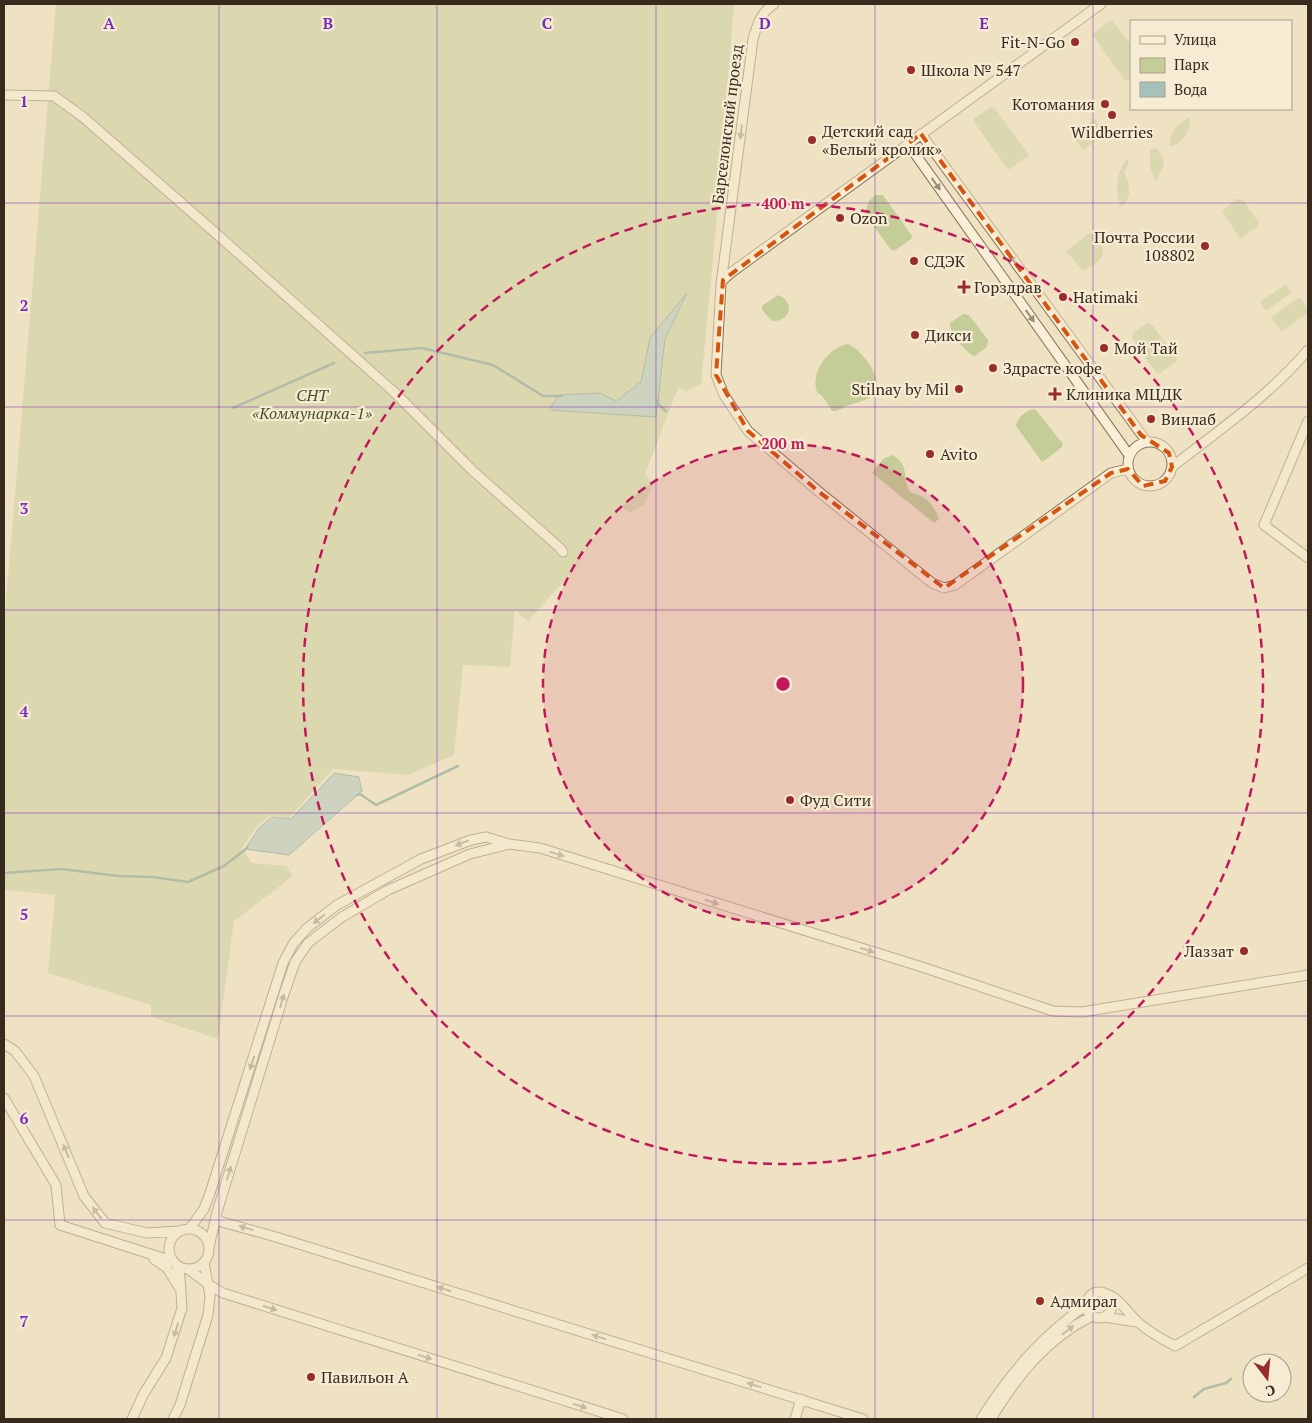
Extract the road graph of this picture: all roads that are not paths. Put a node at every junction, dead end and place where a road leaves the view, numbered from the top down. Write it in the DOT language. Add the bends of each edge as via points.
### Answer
graph roads {
  1 [pos="774,4"];
  2 [pos="1101,4"];
  3 [pos="4,94"];
  4 [pos="921,134"];
  5 [pos="908,144"];
  6 [pos="726,255"];
  7 [pos="739,266"];
  8 [pos="723,280"];
  9 [pos="1308,350"];
  10 [pos="1308,421"];
  11 [pos="1146,442"];
  12 [pos="1129,455"];
  13 [pos="1172,467"];
  14 [pos="1128,469"];
  15 [pos="563,552"];
  16 [pos="1308,558"];
  17 [pos="509,844"];
  18 [pos="1308,975"];
  19 [pos="4,1044"];
  20 [pos="4,1098"];
  21 [pos="4,1109"];
  22 [pos="13,1114"];
  23 [pos="215,1220"];
  24 [pos="190,1228"];
  25 [pos="178,1231"];
  26 [pos="209,1247"];
  27 [pos="141,1252"];
  28 [pos="204,1262"];
  29 [pos="174,1263"];
  30 [pos="1308,1268"];
  31 [pos="188,1269"];
  32 [pos="208,1285"];
  33 [pos="1104,1293"];
  34 [pos="1086,1305"];
  35 [pos="182,1308"];
  36 [pos="1092,1316"];
  37 [pos="1104,1317"];
  38 [pos="1137,1322"];
  39 [pos="801,1400"];
  40 [pos="132,1419"];
  41 [pos="173,1419"];
  42 [pos="623,1419"];
  43 [pos="795,1419"];
  44 [pos="864,1419"];
  45 [pos="982,1419"];
  46 [pos="991,1419"];
  1 -- 6 [label="street, Барселонский проезд, one-way" via="762,16 753,39"];
  2 -- 4 [label="street"];
  3 -- 15 [label="street" via="54,96 83,117 386,386 472,471"];
  4 -- 5 [label="street"];
  11 -- 4 [label="street, one-way"];
  5 -- 7 [label="street"];
  5 -- 12 [label="street, one-way"];
  6 -- 7 [label="street" via="731,265"];
  6 -- 8 [label="street, Барселонский проезд"];
  7 -- 8 [label="street"];
  8 -- 14 [label="street, Барселонский проезд" via="716,376 724,395 746,428 818,491 937,586 955,585 1111,473"];
  9 -- 13 [label="street" via="1260,399"];
  10 -- 16 [label="street" via="1264,525"];
  11 -- 12 [label="street"];
  11 -- 13 [label="street" via="1165,448"];
  12 -- 14 [label="street"];
  13 -- 14 [label="street" via="1165,481 1151,486 1136,482"];
  17 -- 18 [label="street, one-way" via="540,848 1053,1011 1082,1012"];
  23 -- 17 [label="street, one-way" via="284,994 295,962 308,943 342,917 388,890 470,854"];
  17 -- 24 [label="street, one-way" via="486,837 421,859 337,905 307,928 293,944 283,963 210,1193 204,1209"];
  25 -- 19 [label="street, one-way" via="147,1233 105,1223 84,1196 34,1076 15,1050"];
  20 -- 22 [label="street"];
  21 -- 22 [label="street"];
  22 -- 27 [label="street" via="56,1185 60,1225"];
  23 -- 26 [label="street"];
  39 -- 23 [label="street, one-way"];
  24 -- 25 [label="street"];
  24 -- 26 [label="street" via="205,1236"];
  25 -- 29 [label="street" via="168,1245"];
  26 -- 28 [label="street"];
  27 -- 29 [label="street"];
  27 -- 35 [label="street" via="167,1268 178,1287"];
  28 -- 31 [label="street"];
  28 -- 32 [label="street"];
  29 -- 31 [label="street"];
  29 -- 35 [label="street" via="180,1278"];
  30 -- 38 [label="street" via="1175,1346"];
  31 -- 32 [label="street"];
  32 -- 41 [label="street" via="208,1315"];
  32 -- 42 [label="street, one-way" via="223,1293"];
  33 -- 34 [label="street" via="1092,1294"];
  33 -- 37 [label="street" via="1112,1305"];
  33 -- 38 [label="street" via="1120,1301"];
  34 -- 36 [label="street"];
  34 -- 45 [label="street" via="1034,1348 1001,1388"];
  35 -- 40 [label="street, one-way" via="166,1358"];
  36 -- 37 [label="street"];
  46 -- 36 [label="street, one-way" via="1007,1392 1039,1353 1072,1326"];
  37 -- 38 [label="street"];
  39 -- 43 [label="street"];
  39 -- 44 [label="street"];
}
